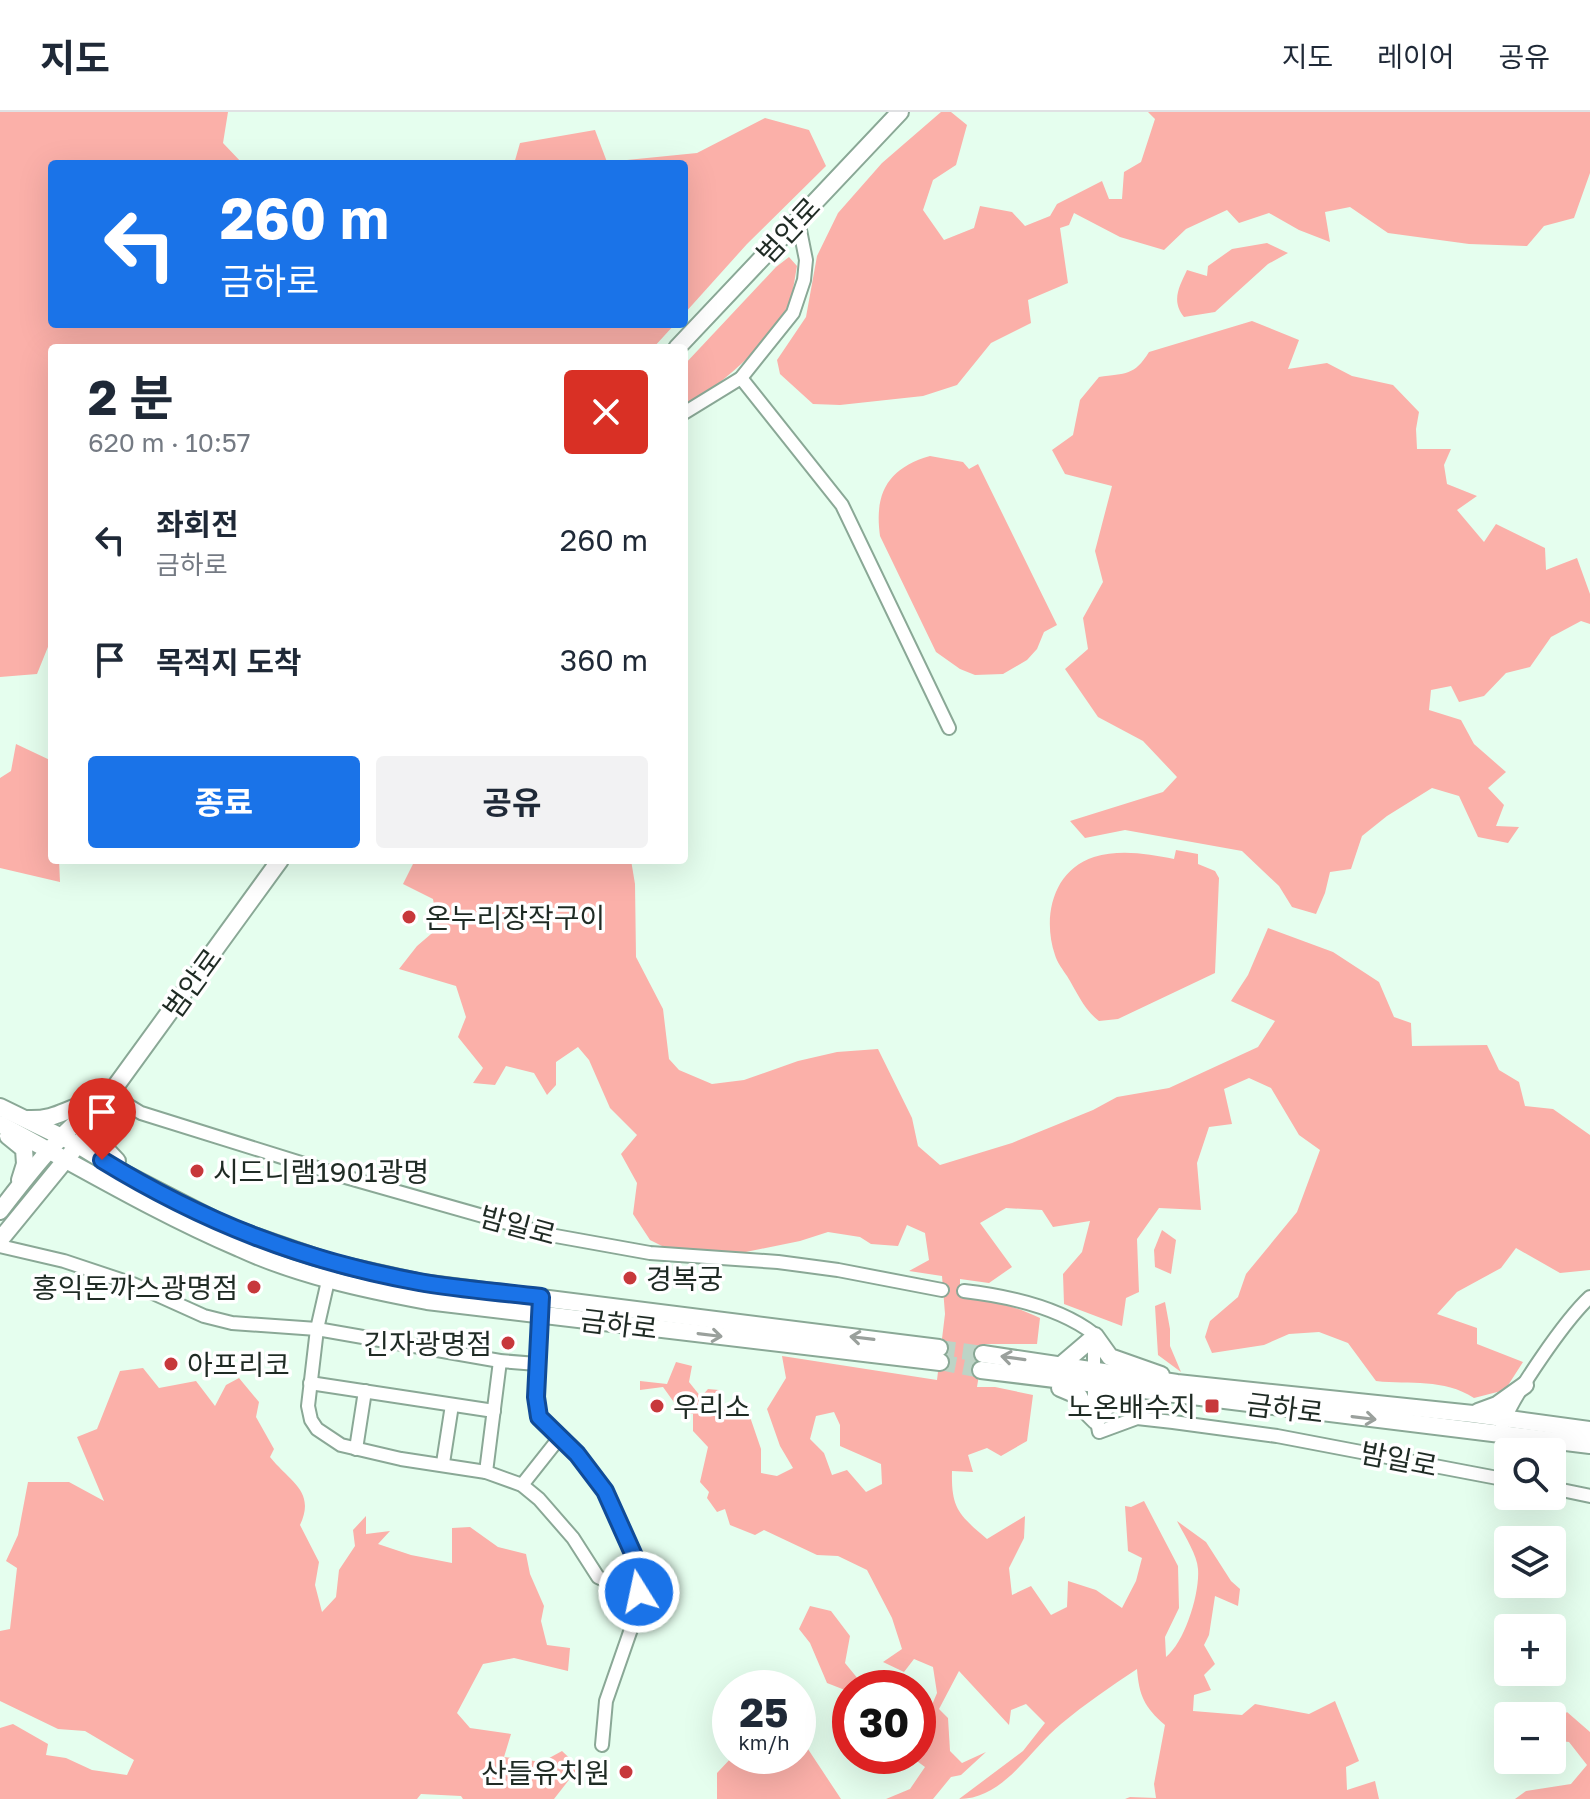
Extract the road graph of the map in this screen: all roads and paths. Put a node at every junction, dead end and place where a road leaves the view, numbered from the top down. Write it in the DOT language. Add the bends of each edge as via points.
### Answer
graph roads {
  1 [pos="900,112"];
  2 [pos="798,220"];
  3 [pos="681,344"];
  4 [pos="741,378"];
  5 [pos="688,411"];
  6 [pos="949,728"];
  7 [pos="277,864"];
  8 [pos="104,1098"];
  9 [pos="0,1107"];
  10 [pos="22,1118"];
  11 [pos="0,1124"];
  12 [pos="62,1137"];
  13 [pos="78,1145"];
  14 [pos="48,1150"];
  15 [pos="65,1158"];
  16 [pos="127,1175"];
  17 [pos="99,1179"];
  18 [pos="17,1189"];
  19 [pos="27,1207"];
  20 [pos="0,1211"];
  21 [pos="0,1240"];
  22 [pos="0,1246"];
  23 [pos="330,1271"];
  24 [pos="942,1290"];
  25 [pos="964,1291"];
  26 [pos="1590,1297"];
  27 [pos="540,1306"];
  28 [pos="317,1329"];
  29 [pos="1095,1336"];
  30 [pos="939,1355"];
  31 [pos="500,1361"];
  32 [pos="537,1364"];
  33 [pos="1061,1365"];
  34 [pos="1021,1375"];
  35 [pos="1095,1378"];
  36 [pos="310,1383"];
  37 [pos="1525,1385"];
  38 [pos="1178,1389"];
  39 [pos="365,1391"];
  40 [pos="452,1405"];
  41 [pos="494,1411"];
  42 [pos="1473,1414"];
  43 [pos="1096,1421"];
  44 [pos="1530,1422"];
  45 [pos="1502,1426"];
  46 [pos="1590,1430"];
  47 [pos="560,1437"];
  48 [pos="1590,1445"];
  49 [pos="356,1449"];
  50 [pos="443,1463"];
  51 [pos="486,1472"];
  52 [pos="1494,1477"];
  53 [pos="522,1485"];
  54 [pos="1566,1491"];
  55 [pos="1590,1496"];
  56 [pos="639,1592"];
  57 [pos="602,1745"];
  1 -- 2 [label="main road, 범안로"];
  2 -- 3 [label="main road, 범안로"];
  2 -- 4 [label="street" via="806,260 793,313"];
  4 -- 5 [label="street"];
  4 -- 6 [label="street" via="842,505"];
  7 -- 8 [label="main road, 범안로"];
  8 -- 10 [label="main road" via="52,1118"];
  8 -- 12 [label="main road, 범안로"];
  8 -- 13 [label="main road, 범안로"];
  8 -- 16 [label="main road" via="97,1129 100,1143"];
  8 -- 24 [label="street, 밤일로" via="349,1178 550,1235 650,1253 838,1270"];
  9 -- 10 [label="main road, 금하로"];
  10 -- 12 [label="main road, 금하로"];
  11 -- 14 [label="main road, 금하로"];
  11 -- 18 [label="main road" via="24,1149"];
  12 -- 13 [label="main road, 금하로"];
  12 -- 14 [label="main road, 범안로"];
  13 -- 15 [label="main road, 범안로"];
  13 -- 16 [label="main road, 금하로"];
  14 -- 15 [label="main road, 금하로"];
  14 -- 18 [label="main road, 범안로"];
  15 -- 17 [label="main road, 금하로"];
  15 -- 19 [label="main road, 범안로"];
  16 -- 23 [label="main road, 금하로"];
  17 -- 19 [label="main road" via="67,1177"];
  17 -- 23 [label="main road, 금하로" via="239,1248 295,1269"];
  18 -- 20 [label="main road, 범안로"];
  19 -- 21 [label="main road, 범안로"];
  22 -- 28 [label="street" via="133,1284 204,1316"];
  23 -- 27 [label="main road, 금하로"];
  23 -- 28 [label="street"];
  25 -- 29 [label="street" via="1011,1297 1075,1322"];
  26 -- 37 [label="street" via="1575,1310"];
  27 -- 30 [label="main road, 금하로"];
  27 -- 32 [label="street"];
  28 -- 31 [label="street"];
  28 -- 36 [label="street"];
  29 -- 33 [label="main road"];
  29 -- 35 [label="street"];
  29 -- 38 [label="main road" via="1110,1357 1143,1366"];
  31 -- 32 [label="street"];
  31 -- 41 [label="street"];
  32 -- 47 [label="street" via="539,1417"];
  33 -- 34 [label="main road, 금하로, one-way" via="982,1362"];
  33 -- 35 [label="main road, 금하로"];
  34 -- 35 [label="main road, 금하로"];
  34 -- 43 [label="main road" via="1075,1393"];
  35 -- 38 [label="main road, 금하로"];
  35 -- 43 [label="street"];
  36 -- 39 [label="street"];
  36 -- 49 [label="street" via="308,1406 317,1429"];
  37 -- 42 [label="main road"];
  37 -- 44 [label="main road" via="1520,1410"];
  37 -- 45 [label="street"];
  38 -- 42 [label="main road, 금하로"];
  38 -- 43 [label="main road" via="1150,1401 1116,1398"];
  38 -- 45 [label="main road, 금하로, one-way"];
  39 -- 40 [label="street"];
  39 -- 49 [label="street"];
  40 -- 41 [label="street"];
  40 -- 50 [label="street"];
  41 -- 51 [label="street"];
  42 -- 45 [label="main road, 금하로"];
  43 -- 52 [label="street, 밤일로" via="1099,1432 1137,1418 1277,1436"];
  44 -- 45 [label="main road, 금하로"];
  44 -- 46 [label="main road, 금하로"];
  45 -- 48 [label="main road, 금하로"];
  47 -- 53 [label="street"];
  47 -- 56 [label="street" via="605,1491 640,1569"];
  49 -- 50 [label="street"];
  50 -- 51 [label="street"];
  51 -- 53 [label="street"];
  53 -- 56 [label="street" via="573,1538 598,1577"];
  54 -- 55 [label="street"];
  56 -- 57 [label="street" via="606,1701"];
}
